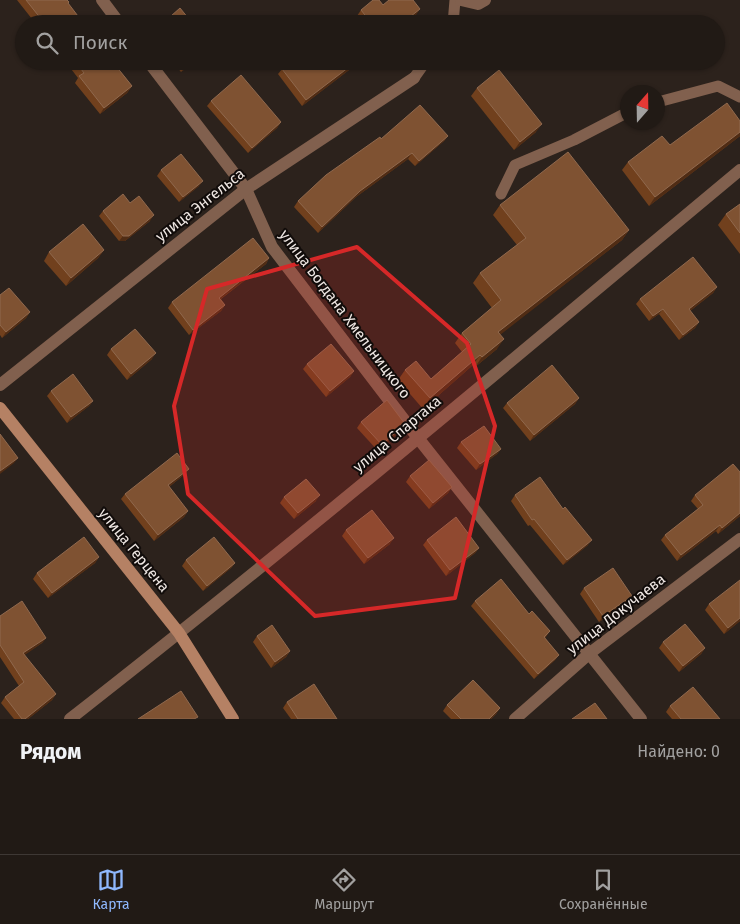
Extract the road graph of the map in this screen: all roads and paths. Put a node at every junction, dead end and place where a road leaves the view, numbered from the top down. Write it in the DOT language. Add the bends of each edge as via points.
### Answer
graph roads {
  1 [pos="102,0"];
  2 [pos="454,0"];
  3 [pos="461,0"];
  4 [pos="484,0"];
  5 [pos="113,15"];
  6 [pos="453,15"];
  7 [pos="155,70"];
  8 [pos="420,70"];
  9 [pos="414,78"];
  10 [pos="740,97"];
  11 [pos="665,100"];
  12 [pos="620,116"];
  13 [pos="740,170"];
  14 [pos="246,189"];
  15 [pos="501,194"];
  16 [pos="0,385"];
  17 [pos="0,408"];
  18 [pos="418,438"];
  19 [pos="740,539"];
  20 [pos="179,633"];
  21 [pos="590,653"];
  22 [pos="70,719"];
  23 [pos="233,719"];
  24 [pos="515,719"];
  25 [pos="641,719"];
  1 -- 5 [label="street"];
  2 -- 6 [label="lane"];
  3 -- 4 [label="street" via="478,4"];
  7 -- 14 [label="street, улица Богдана Хмельницкого"];
  8 -- 9 [label="lane, улица Энгельса"];
  9 -- 14 [label="street, улица Энгельса"];
  10 -- 11 [label="lane" via="718,86"];
  12 -- 15 [label="lane" via="516,165"];
  13 -- 18 [label="street, улица Спартака"];
  14 -- 16 [label="street, улица Энгельса"];
  14 -- 18 [label="street, улица Богдана Хмельницкого" via="272,247"];
  17 -- 20 [label="street, улица Герцена"];
  18 -- 20 [label="street, улица Спартака"];
  18 -- 21 [label="street, улица Богдана Хмельницкого"];
  19 -- 21 [label="street, улица Докучаева"];
  20 -- 22 [label="street, улица Спартака"];
  20 -- 23 [label="street, улица Герцена"];
  21 -- 24 [label="street, улица Докучаева"];
  21 -- 25 [label="street, улица Богдана Хмельницкого"];
}
